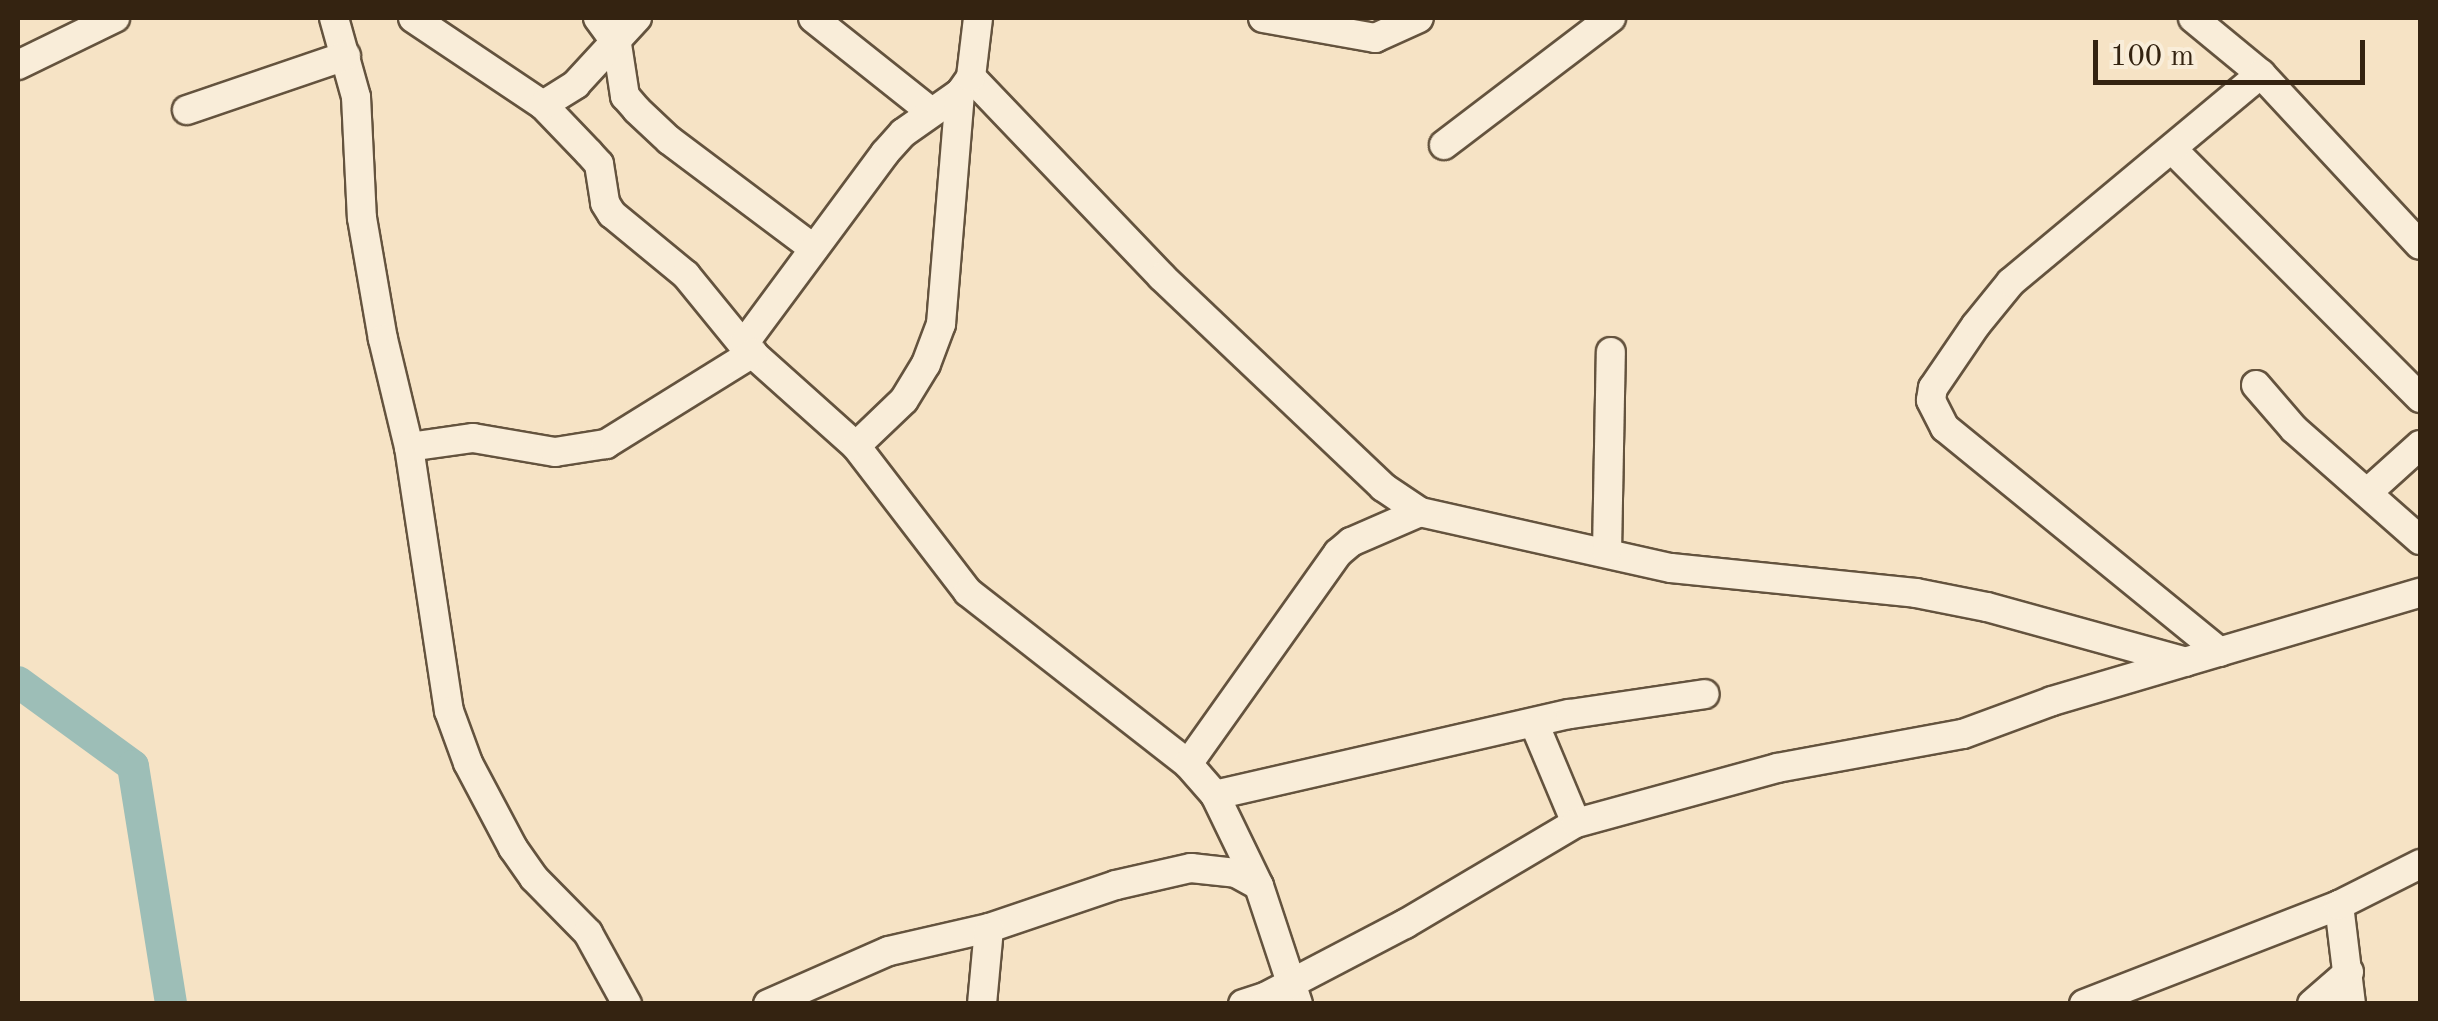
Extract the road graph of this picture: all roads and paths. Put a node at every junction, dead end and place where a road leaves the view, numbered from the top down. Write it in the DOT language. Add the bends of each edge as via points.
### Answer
graph roads {
  1 [pos="115,18"];
  2 [pos="334,18"];
  3 [pos="413,18"];
  4 [pos="598,18"];
  5 [pos="637,18"];
  6 [pos="813,18"];
  7 [pos="978,18"];
  8 [pos="1263,18"];
  9 [pos="1419,18"];
  10 [pos="1611,18"];
  11 [pos="2193,18"];
  12 [pos="1331,24"];
  13 [pos="617,44"];
  14 [pos="346,56"];
  15 [pos="18,65"];
  16 [pos="2262,74"];
  17 [pos="576,84"];
  18 [pos="965,85"];
  19 [pos="625,96"];
  20 [pos="542,105"];
  21 [pos="187,110"];
  22 [pos="931,112"];
  23 [pos="1444,145"];
  24 [pos="2174,151"];
  25 [pos="2420,245"];
  26 [pos="814,249"];
  27 [pos="748,349"];
  28 [pos="1611,352"];
  29 [pos="2256,385"];
  30 [pos="2420,398"];
  31 [pos="2420,444"];
  32 [pos="856,446"];
  33 [pos="409,447"];
  34 [pos="2368,492"];
  35 [pos="1420,512"];
  36 [pos="2420,540"];
  37 [pos="1607,552"];
  38 [pos="2420,593"];
  39 [pos="2220,652"];
  40 [pos="2186,662"];
  41 [pos="1705,694"];
  42 [pos="1534,723"];
  43 [pos="1188,764"];
  44 [pos="1215,795"];
  45 [pos="1576,823"];
  46 [pos="2420,864"];
  47 [pos="1259,886"];
  48 [pos="2339,905"];
  49 [pos="989,928"];
  50 [pos="2349,972"];
  51 [pos="1295,993"];
  52 [pos="627,1004"];
  53 [pos="768,1004"];
  54 [pos="982,1004"];
  55 [pos="1243,1004"];
  56 [pos="2084,1004"];
  57 [pos="2312,1004"];
  58 [pos="2351,1004"];
  1 -- 15 [label="street"];
  2 -- 14 [label="street"];
  3 -- 20 [label="street"];
  4 -- 13 [label="street"];
  5 -- 13 [label="street"];
  6 -- 22 [label="street"];
  7 -- 18 [label="street"];
  8 -- 12 [label="street"];
  9 -- 12 [label="street" via="1375,38"];
  10 -- 23 [label="street"];
  11 -- 16 [label="street"];
  13 -- 17 [label="street"];
  13 -- 19 [label="street"];
  14 -- 21 [label="street"];
  14 -- 33 [label="street" via="356,97 371,280"];
  16 -- 24 [label="street"];
  16 -- 25 [label="street"];
  17 -- 19 [label="street"];
  17 -- 20 [label="street"];
  18 -- 22 [label="street"];
  18 -- 32 [label="street" via="941,324 904,400"];
  18 -- 35 [label="street" via="1383,487"];
  19 -- 26 [label="street" via="669,140"];
  20 -- 27 [label="street" via="599,164 612,214 686,275"];
  22 -- 26 [label="street" via="886,153"];
  24 -- 30 [label="street"];
  24 -- 39 [label="street" via="2012,282 1976,325 1931,400 1945,428"];
  26 -- 27 [label="street"];
  27 -- 32 [label="street"];
  27 -- 33 [label="street" via="641,424 594,447 554,452 473,438"];
  28 -- 37 [label="street"];
  29 -- 34 [label="street" via="2294,429"];
  31 -- 34 [label="street"];
  32 -- 43 [label="street" via="960,584"];
  33 -- 52 [label="street" via="438,654 468,763 513,848 588,934"];
  34 -- 36 [label="street"];
  35 -- 37 [label="street"];
  35 -- 43 [label="street" via="1338,553"];
  37 -- 40 [label="street" via="1672,568 1916,593 2066,625"];
  38 -- 39 [label="street"];
  39 -- 40 [label="street"];
  40 -- 45 [label="street" via="2052,700 1963,734 1778,768"];
  41 -- 42 [label="street"];
  42 -- 44 [label="street"];
  42 -- 45 [label="street"];
  43 -- 44 [label="street"];
  44 -- 47 [label="street"];
  45 -- 51 [label="street"];
  46 -- 48 [label="street"];
  47 -- 49 [label="street" via="1236,873 1191,868"];
  47 -- 51 [label="street"];
  48 -- 50 [label="street"];
  48 -- 56 [label="street"];
  49 -- 53 [label="street" via="889,951"];
  49 -- 54 [label="street"];
  50 -- 57 [label="street"];
  50 -- 58 [label="street"];
  51 -- 55 [label="street"];
}
